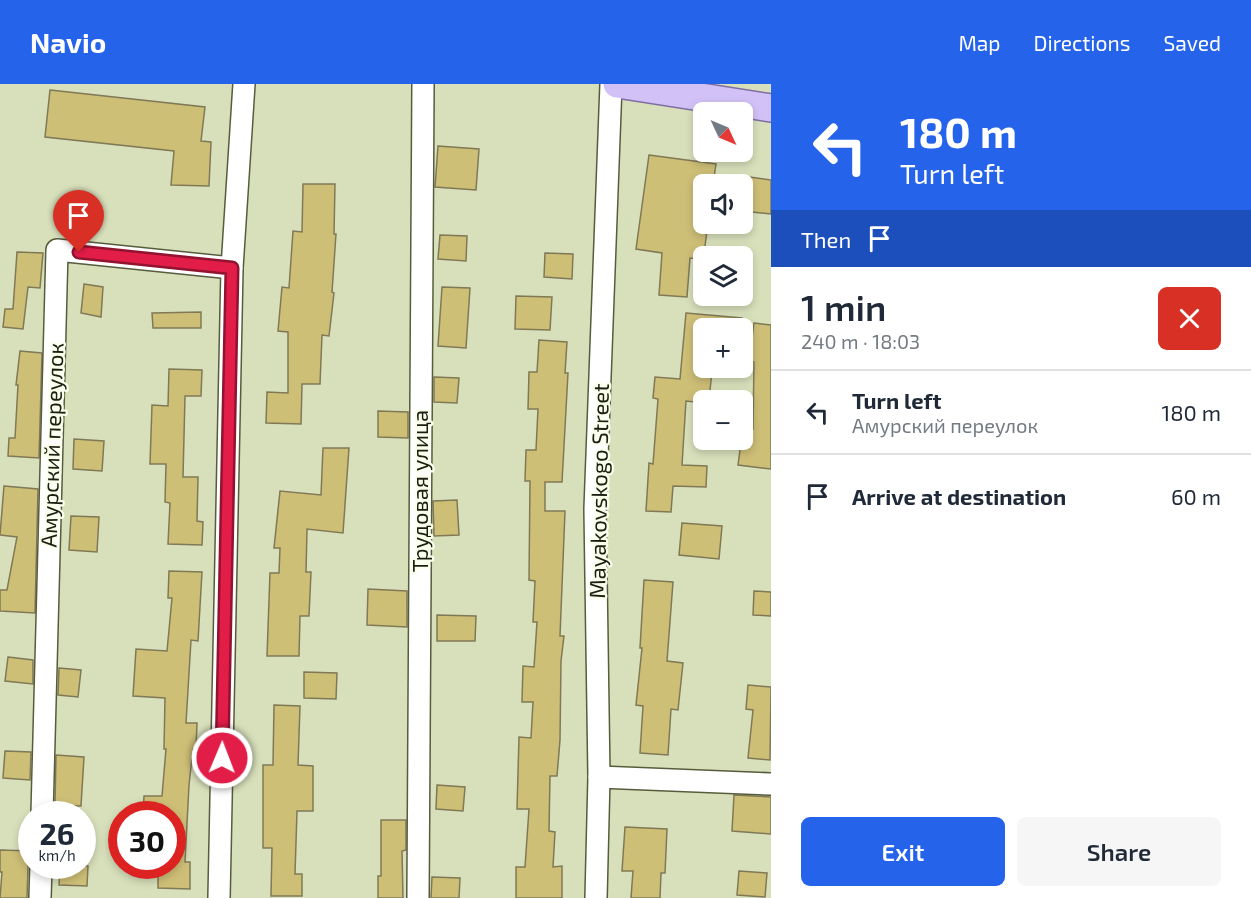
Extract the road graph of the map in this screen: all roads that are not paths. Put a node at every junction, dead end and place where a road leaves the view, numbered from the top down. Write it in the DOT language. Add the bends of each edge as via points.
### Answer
graph roads {
  1 [pos="244,84"];
  2 [pos="423,84"];
  3 [pos="611,84"];
  4 [pos="617,84"];
  5 [pos="771,108"];
  6 [pos="232,268"];
  7 [pos="600,777"];
  8 [pos="771,784"];
  9 [pos="42,801"];
  10 [pos="41,879"];
  11 [pos="40,898"];
  12 [pos="219,898"];
  13 [pos="418,898"];
  14 [pos="596,898"];
  1 -- 6 [label="street"];
  2 -- 13 [label="street, Трудовая улица"];
  3 -- 7 [label="street, Mayakovskogo Street" via="595,508"];
  4 -- 5 [label="main road"];
  6 -- 9 [label="street, Амурский переулок" via="57,250"];
  6 -- 12 [label="street"];
  7 -- 8 [label="street"];
  7 -- 14 [label="street, Mayakovskogo Street"];
  10 -- 11 [label="street"];
}
